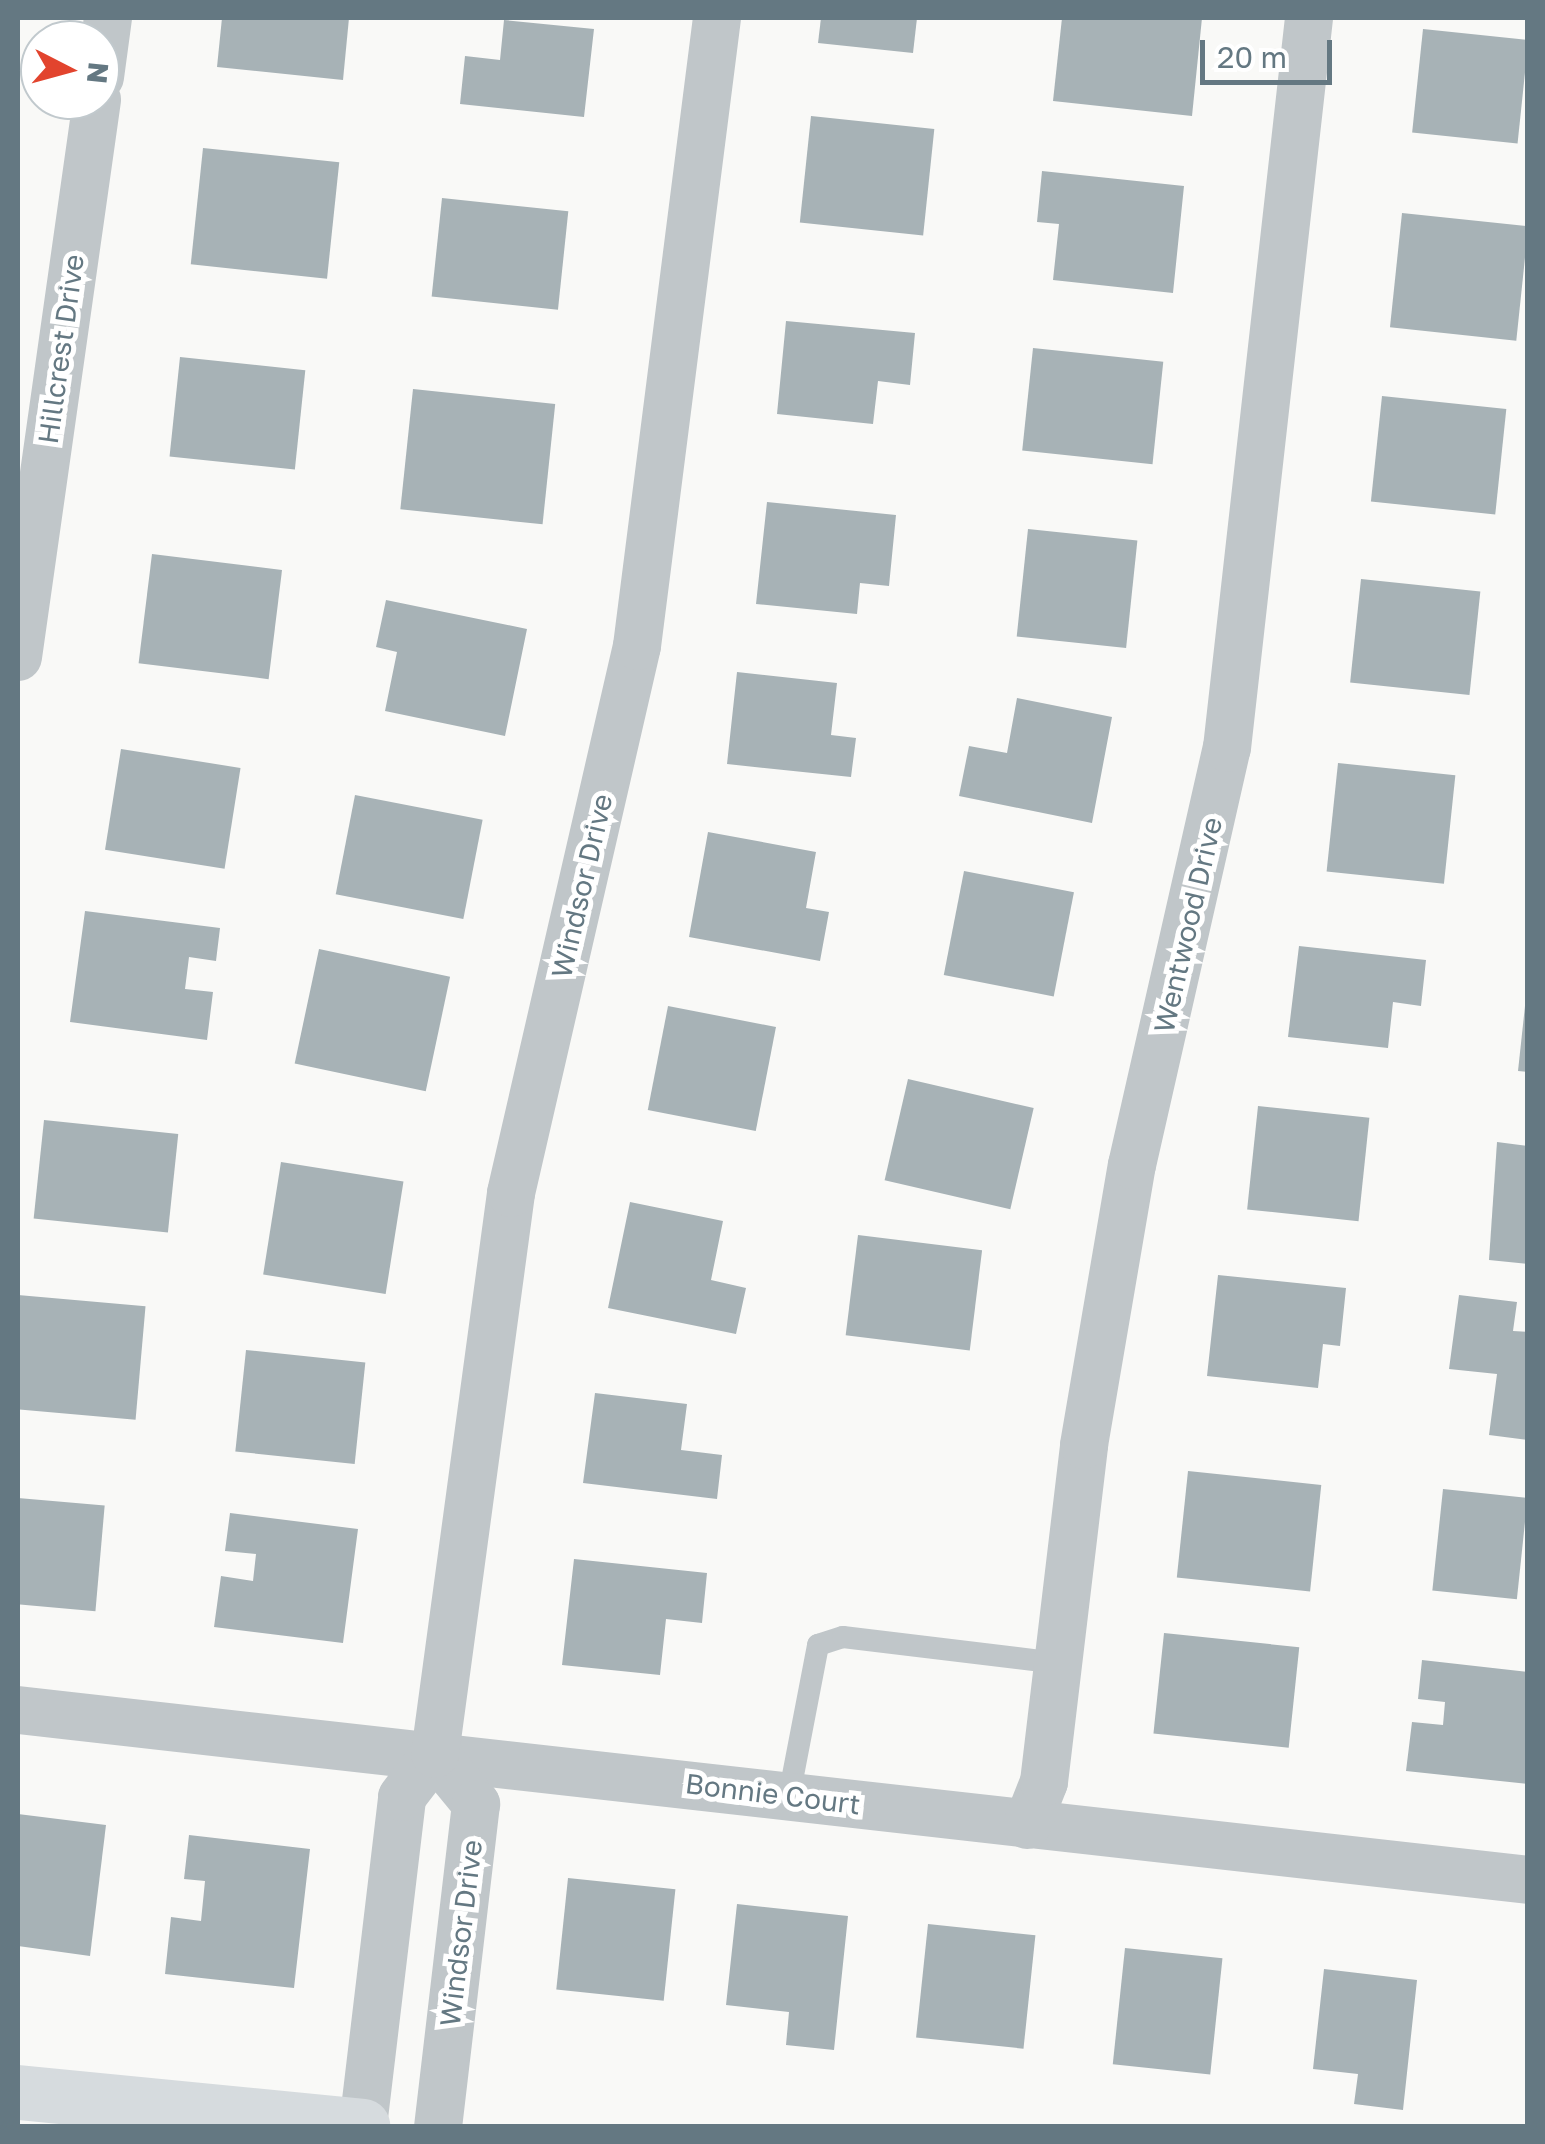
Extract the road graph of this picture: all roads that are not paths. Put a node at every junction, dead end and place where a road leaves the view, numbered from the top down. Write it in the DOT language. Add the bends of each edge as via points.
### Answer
graph roads {
  1 [pos="717,18"];
  2 [pos="1310,18"];
  3 [pos="94,120"];
  4 [pos="18,657"];
  5 [pos="1058,1663"];
  6 [pos="18,1710"];
  7 [pos="435,1754"];
  8 [pos="789,1796"];
  9 [pos="1028,1825"];
  10 [pos="1528,1880"];
  11 [pos="18,2092"];
  12 [pos="362,2126"];
  13 [pos="438,2126"];
  1 -- 7 [label="street, Windsor Drive" via="637,646 511,1193"];
  2 -- 5 [label="street, Wentwood Drive" via="1227,748 1132,1165 1084,1445"];
  3 -- 4 [label="street, Hillcrest Drive"];
  5 -- 8 [label="lane" via="843,1637 818,1645"];
  5 -- 9 [label="street, Wentwood Drive" via="1044,1782"];
  6 -- 7 [label="street, Bonnie Court"];
  7 -- 8 [label="street, Bonnie Court"];
  7 -- 12 [label="street, Windsor Drive" via="402,1797"];
  7 -- 13 [label="street, Windsor Drive" via="476,1804"];
  8 -- 9 [label="street, Bonnie Court"];
  9 -- 10 [label="street, Bonnie Court"];
  11 -- 12 [label="main road"];
}
